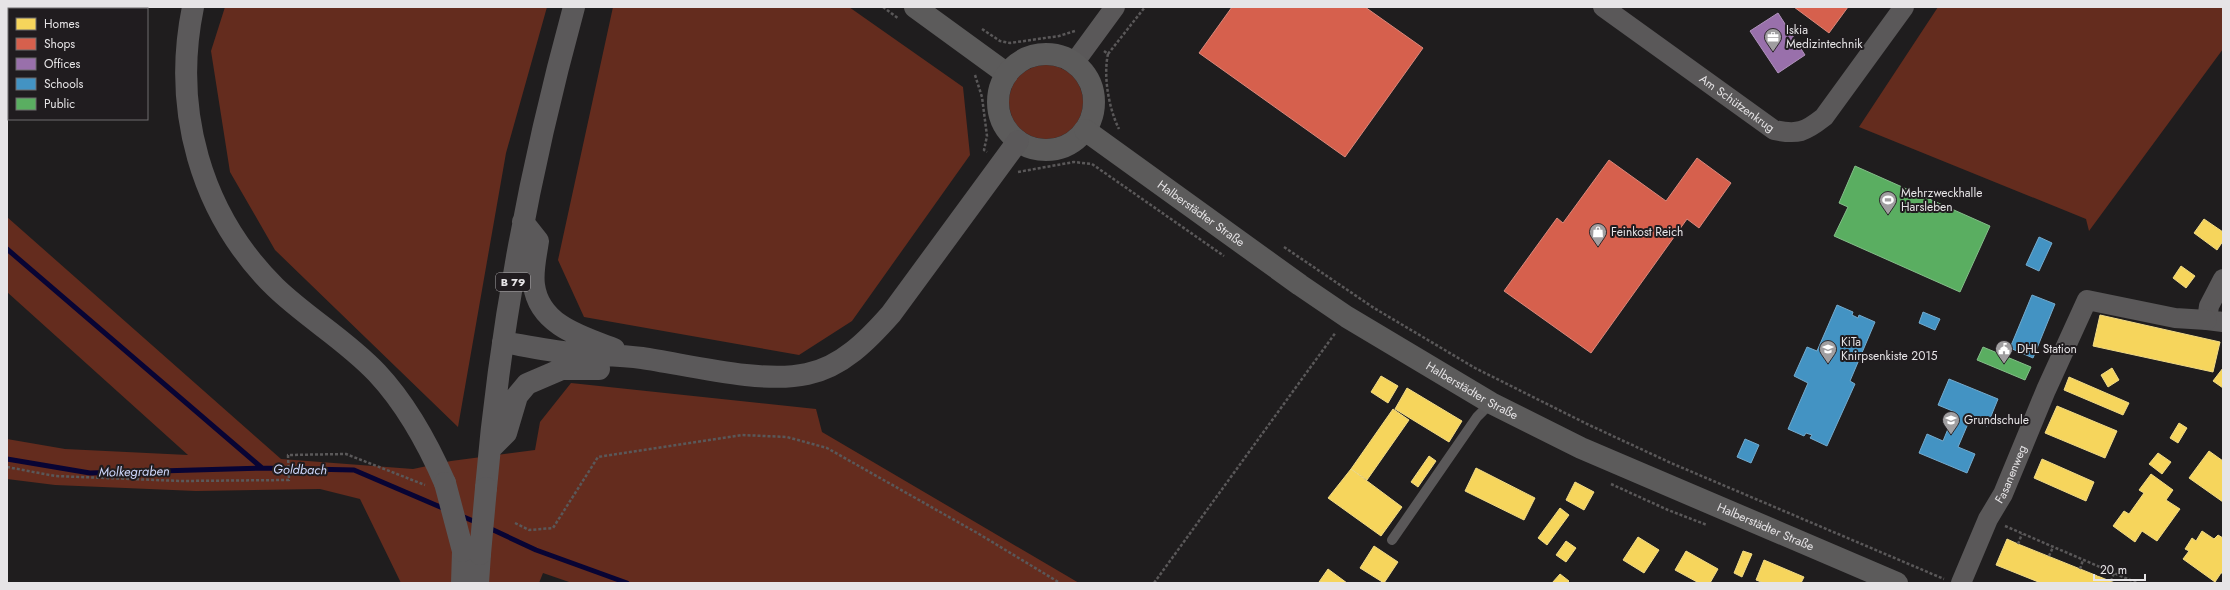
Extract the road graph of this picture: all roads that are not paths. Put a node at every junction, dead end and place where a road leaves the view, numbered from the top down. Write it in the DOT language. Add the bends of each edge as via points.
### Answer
graph roads {
  1 [pos="192,7"];
  2 [pos="574,7"];
  3 [pos="915,7"];
  4 [pos="1115,7"];
  5 [pos="1603,7"];
  6 [pos="1904,7"];
  7 [pos="1074,63"];
  8 [pos="1007,74"];
  9 [pos="1085,130"];
  10 [pos="1018,140"];
  11 [pos="523,222"];
  12 [pos="2223,279"];
  13 [pos="2215,321"];
  14 [pos="503,342"];
  15 [pos="639,358"];
  16 [pos="1491,402"];
  17 [pos="490,450"];
  18 [pos="1392,540"];
  19 [pos="471,553"];
  20 [pos="1954,582"];
  21 [pos="462,583"];
  22 [pos="478,583"];
  23 [pos="1897,583"];
  1 -- 19 [label="main road, bridge" via="185,59 187,107 204,176 224,219 254,264 276,288 350,349 390,388 426,443 439,485"];
  2 -- 11 [label="main road, B 79" via="544,123"];
  3 -- 8 [label="main road"];
  4 -- 7 [label="street"];
  5 -- 6 [label="street, Am Schützenkrug" via="1774,130 1792,134 1808,130 1824,117"];
  7 -- 8 [label="main road" via="1054,55 1033,56 1023,60"];
  7 -- 9 [label="main road" via="1087,77 1093,94 1094,107"];
  8 -- 10 [label="main road" via="999,93 1000,115 1004,124"];
  9 -- 10 [label="main road" via="1068,144 1048,150 1037,149"];
  9 -- 16 [label="main road, Halberstädter Straße" via="1300,285"];
  10 -- 15 [label="main road" via="891,314 862,344 830,366 807,374 782,378"];
  11 -- 14 [label="main road, B 79"];
  11 -- 15 [label="main road" via="538,242 534,284 541,305 549,316 574,334"];
  12 -- 13 [label="street" via="2209,306"];
  13 -- 20 [label="street, Fasanenweg" via="2175,318 2087,300 2002,494"];
  14 -- 15 [label="main road" via="570,353"];
  14 -- 17 [label="main road, B 79"];
  15 -- 17 [label="main road" via="616,371 562,368 527,384 517,396 506,433"];
  16 -- 18 [label="lane" via="1477,417"];
  16 -- 23 [label="main road, Halberstädter Straße" via="1581,448"];
  17 -- 19 [label="main road, B 79, bridge" via="486,488"];
  19 -- 21 [label="main road"];
  19 -- 22 [label="main road, B 79"];
}
